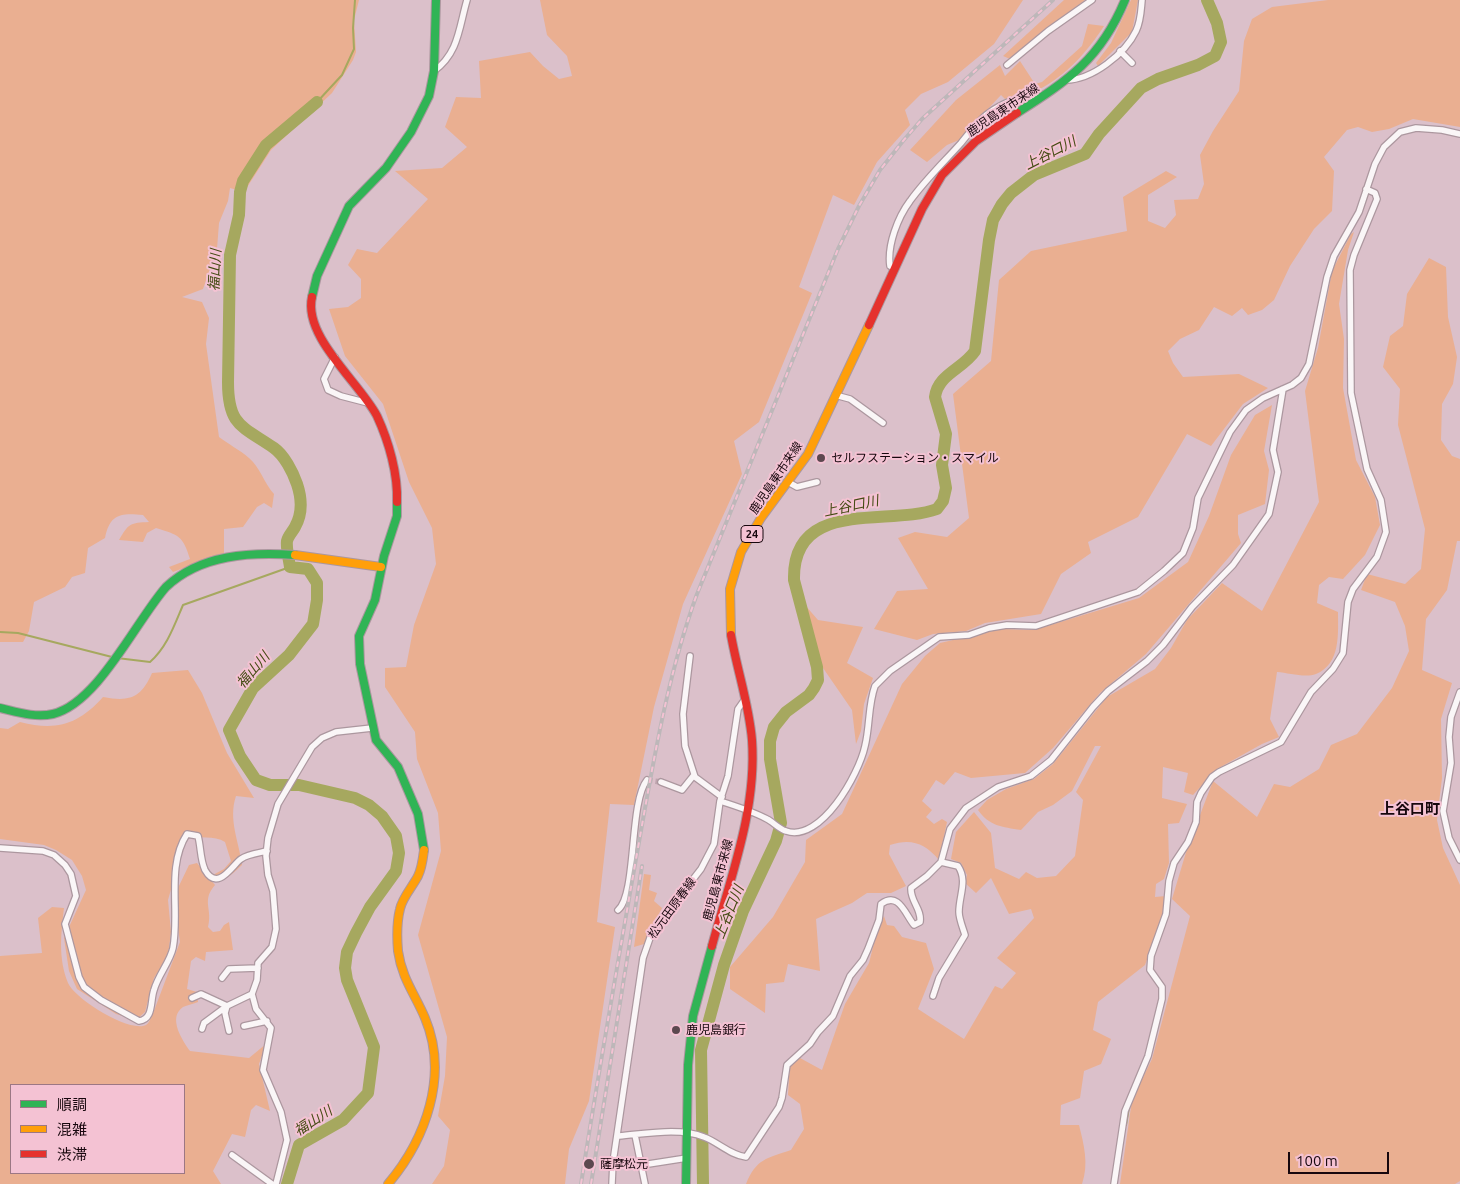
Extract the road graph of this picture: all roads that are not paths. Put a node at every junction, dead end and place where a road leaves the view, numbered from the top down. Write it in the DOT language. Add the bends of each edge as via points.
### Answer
graph roads {
  1 [pos="436,0"];
  2 [pos="467,0"];
  3 [pos="1092,0"];
  4 [pos="1125,0"];
  5 [pos="1142,0"];
  6 [pos="1120,51"];
  7 [pos="1132,63"];
  8 [pos="1007,66"];
  9 [pos="434,71"];
  10 [pos="1066,80"];
  11 [pos="1040,98"];
  12 [pos="1460,134"];
  13 [pos="1366,189"];
  14 [pos="895,269"];
  15 [pos="335,357"];
  16 [pos="1283,389"];
  17 [pos="835,395"];
  18 [pos="368,403"];
  19 [pos="883,423"];
  20 [pos="788,482"];
  21 [pos="817,482"];
  22 [pos="382,567"];
  23 [pos="690,656"];
  24 [pos="1460,692"];
  25 [pos="745,699"];
  26 [pos="0,708"];
  27 [pos="372,728"];
  28 [pos="694,774"];
  29 [pos="648,780"];
  30 [pos="661,782"];
  31 [pos="721,799"];
  32 [pos="748,811"];
  33 [pos="0,848"];
  34 [pos="267,851"];
  35 [pos="1460,860"];
  36 [pos="941,862"];
  37 [pos="618,910"];
  38 [pos="258,968"];
  39 [pos="222,978"];
  40 [pos="252,994"];
  41 [pos="933,996"];
  42 [pos="192,998"];
  43 [pos="227,1006"];
  44 [pos="267,1021"];
  45 [pos="244,1026"];
  46 [pos="202,1029"];
  47 [pos="229,1031"];
  48 [pos="690,1134"];
  49 [pos="635,1135"];
  50 [pos="618,1136"];
  51 [pos="232,1155"];
  52 [pos="686,1158"];
  53 [pos="642,1165"];
  54 [pos="274,1184"];
  55 [pos="388,1184"];
  56 [pos="612,1184"];
  57 [pos="645,1184"];
  58 [pos="686,1184"];
  59 [pos="1114,1184"];
  1 -- 9 [label="street"];
  2 -- 9 [label="street" via="455,49"];
  3 -- 8 [label="street"];
  4 -- 10 [label="street, 鹿児島東市来線 / 24" via="1111,32 1093,57"];
  5 -- 6 [label="street" via="1137,29"];
  6 -- 7 [label="street"];
  6 -- 10 [label="street" via="1095,72"];
  9 -- 15 [label="street" via="428,96 411,132 386,168 349,206 314,285 310,306 315,327"];
  10 -- 11 [label="street, 鹿児島東市来線 / 24"];
  11 -- 14 [label="street, 鹿児島東市来線 / 24" via="963,151 942,175 926,201"];
  11 -- 14 [label="street" via="1019,98 993,111 981,120 923,185 910,201 892,241 889,261"];
  12 -- 13 [label="street" via="1416,128 1400,132 1384,147"];
  13 -- 16 [label="street" via="1359,212 1334,256 1327,277 1309,364 1301,378"];
  13 -- 59 [label="street" via="1375,193 1377,199 1350,270 1350,384 1366,469 1383,507 1384,540 1348,602 1340,661 1311,692 1281,742 1212,777 1197,802 1196,822 1174,863 1166,914 1151,956 1150,970 1162,987 1162,999 1148,1056 1125,1111"];
  14 -- 17 [label="street, 鹿児島東市来線 / 24"];
  15 -- 18 [label="street"];
  15 -- 18 [label="street" via="324,380 328,390"];
  16 -- 32 [label="street" via="1246,410 1230,432 1198,498 1193,528 1183,553 1153,581 1138,592 1036,626 1007,625 969,635 939,637 875,686 865,747 829,815 806,831 786,831"];
  16 -- 36 [label="street" via="1273,450 1278,472 1269,514 1234,565 1199,599 1147,661 1108,691 1050,760 1031,776 998,786 966,808 950,829"];
  17 -- 19 [label="street" via="850,399"];
  17 -- 20 [label="street, 鹿児島東市来線 / 24" via="808,454"];
  18 -- 22 [label="street" via="384,434 398,484 397,516"];
  20 -- 21 [label="street" via="797,487"];
  20 -- 25 [label="street, 鹿児島東市来線 / 24" via="747,541 730,587 730,637"];
  22 -- 26 [label="street" via="279,554 241,553 217,559 177,577 157,597 85,697 73,706 56,715 36,716"];
  22 -- 27 [label="street" via="375,600 363,624 358,646"];
  23 -- 28 [label="street" via="683,736"];
  24 -- 35 [label="street" via="1451,717 1451,763 1443,811 1449,838"];
  25 -- 31 [label="street, 松元田原春線" via="738,710 728,776"];
  25 -- 32 [label="street, 鹿児島東市来線 / 24" via="752,761"];
  27 -- 34 [label="street" via="336,732 312,747 283,795"];
  27 -- 55 [label="street" via="376,740 398,767 418,814 423,835 424,851 418,874 400,908 398,950 404,979 431,1029 434,1043 433,1098 428,1117 404,1164"];
  28 -- 30 [label="street" via="682,790"];
  28 -- 31 [label="street"];
  29 -- 37 [label="street" via="639,806 628,884"];
  31 -- 32 [label="street"];
  31 -- 50 [label="street, 松元田原春線" via="710,855 659,922 643,958"];
  32 -- 48 [label="street, 鹿児島東市来線 / 24" via="693,1016 688,1065"];
  33 -- 34 [label="street" via="43,852 54,855 65,865 76,896 65,924 79,977 84,987 101,1000 138,1021 150,1014 153,991 173,948 179,858 187,834 198,836 205,869 216,877 230,874 240,860"];
  34 -- 38 [label="street" via="276,929 272,947 258,963"];
  36 -- 41 [label="street" via="958,866 962,872 959,913 965,935 939,978"];
  36 -- 48 [label="street" via="911,888 920,915 918,925 914,925 898,902 881,904 879,920 866,954 850,976 834,1016 787,1065 779,1107 746,1157 704,1137"];
  38 -- 39 [label="street" via="229,969"];
  38 -- 40 [label="street"];
  40 -- 43 [label="street"];
  40 -- 44 [label="street" via="256,1009"];
  42 -- 43 [label="street" via="201,994"];
  43 -- 46 [label="street" via="204,1023"];
  43 -- 47 [label="street" via="225,1013"];
  44 -- 45 [label="street"];
  44 -- 54 [label="street" via="271,1028 264,1070 281,1112 287,1140"];
  48 -- 49 [label="street"];
  48 -- 52 [label="street, 鹿児島東市来線 / 24"];
  49 -- 50 [label="street"];
  49 -- 53 [label="street"];
  50 -- 56 [label="street, 松元田原春線"];
  51 -- 54 [label="street"];
  52 -- 53 [label="street"];
  52 -- 58 [label="street, 鹿児島東市来線 / 24"];
  53 -- 57 [label="street"];
}
